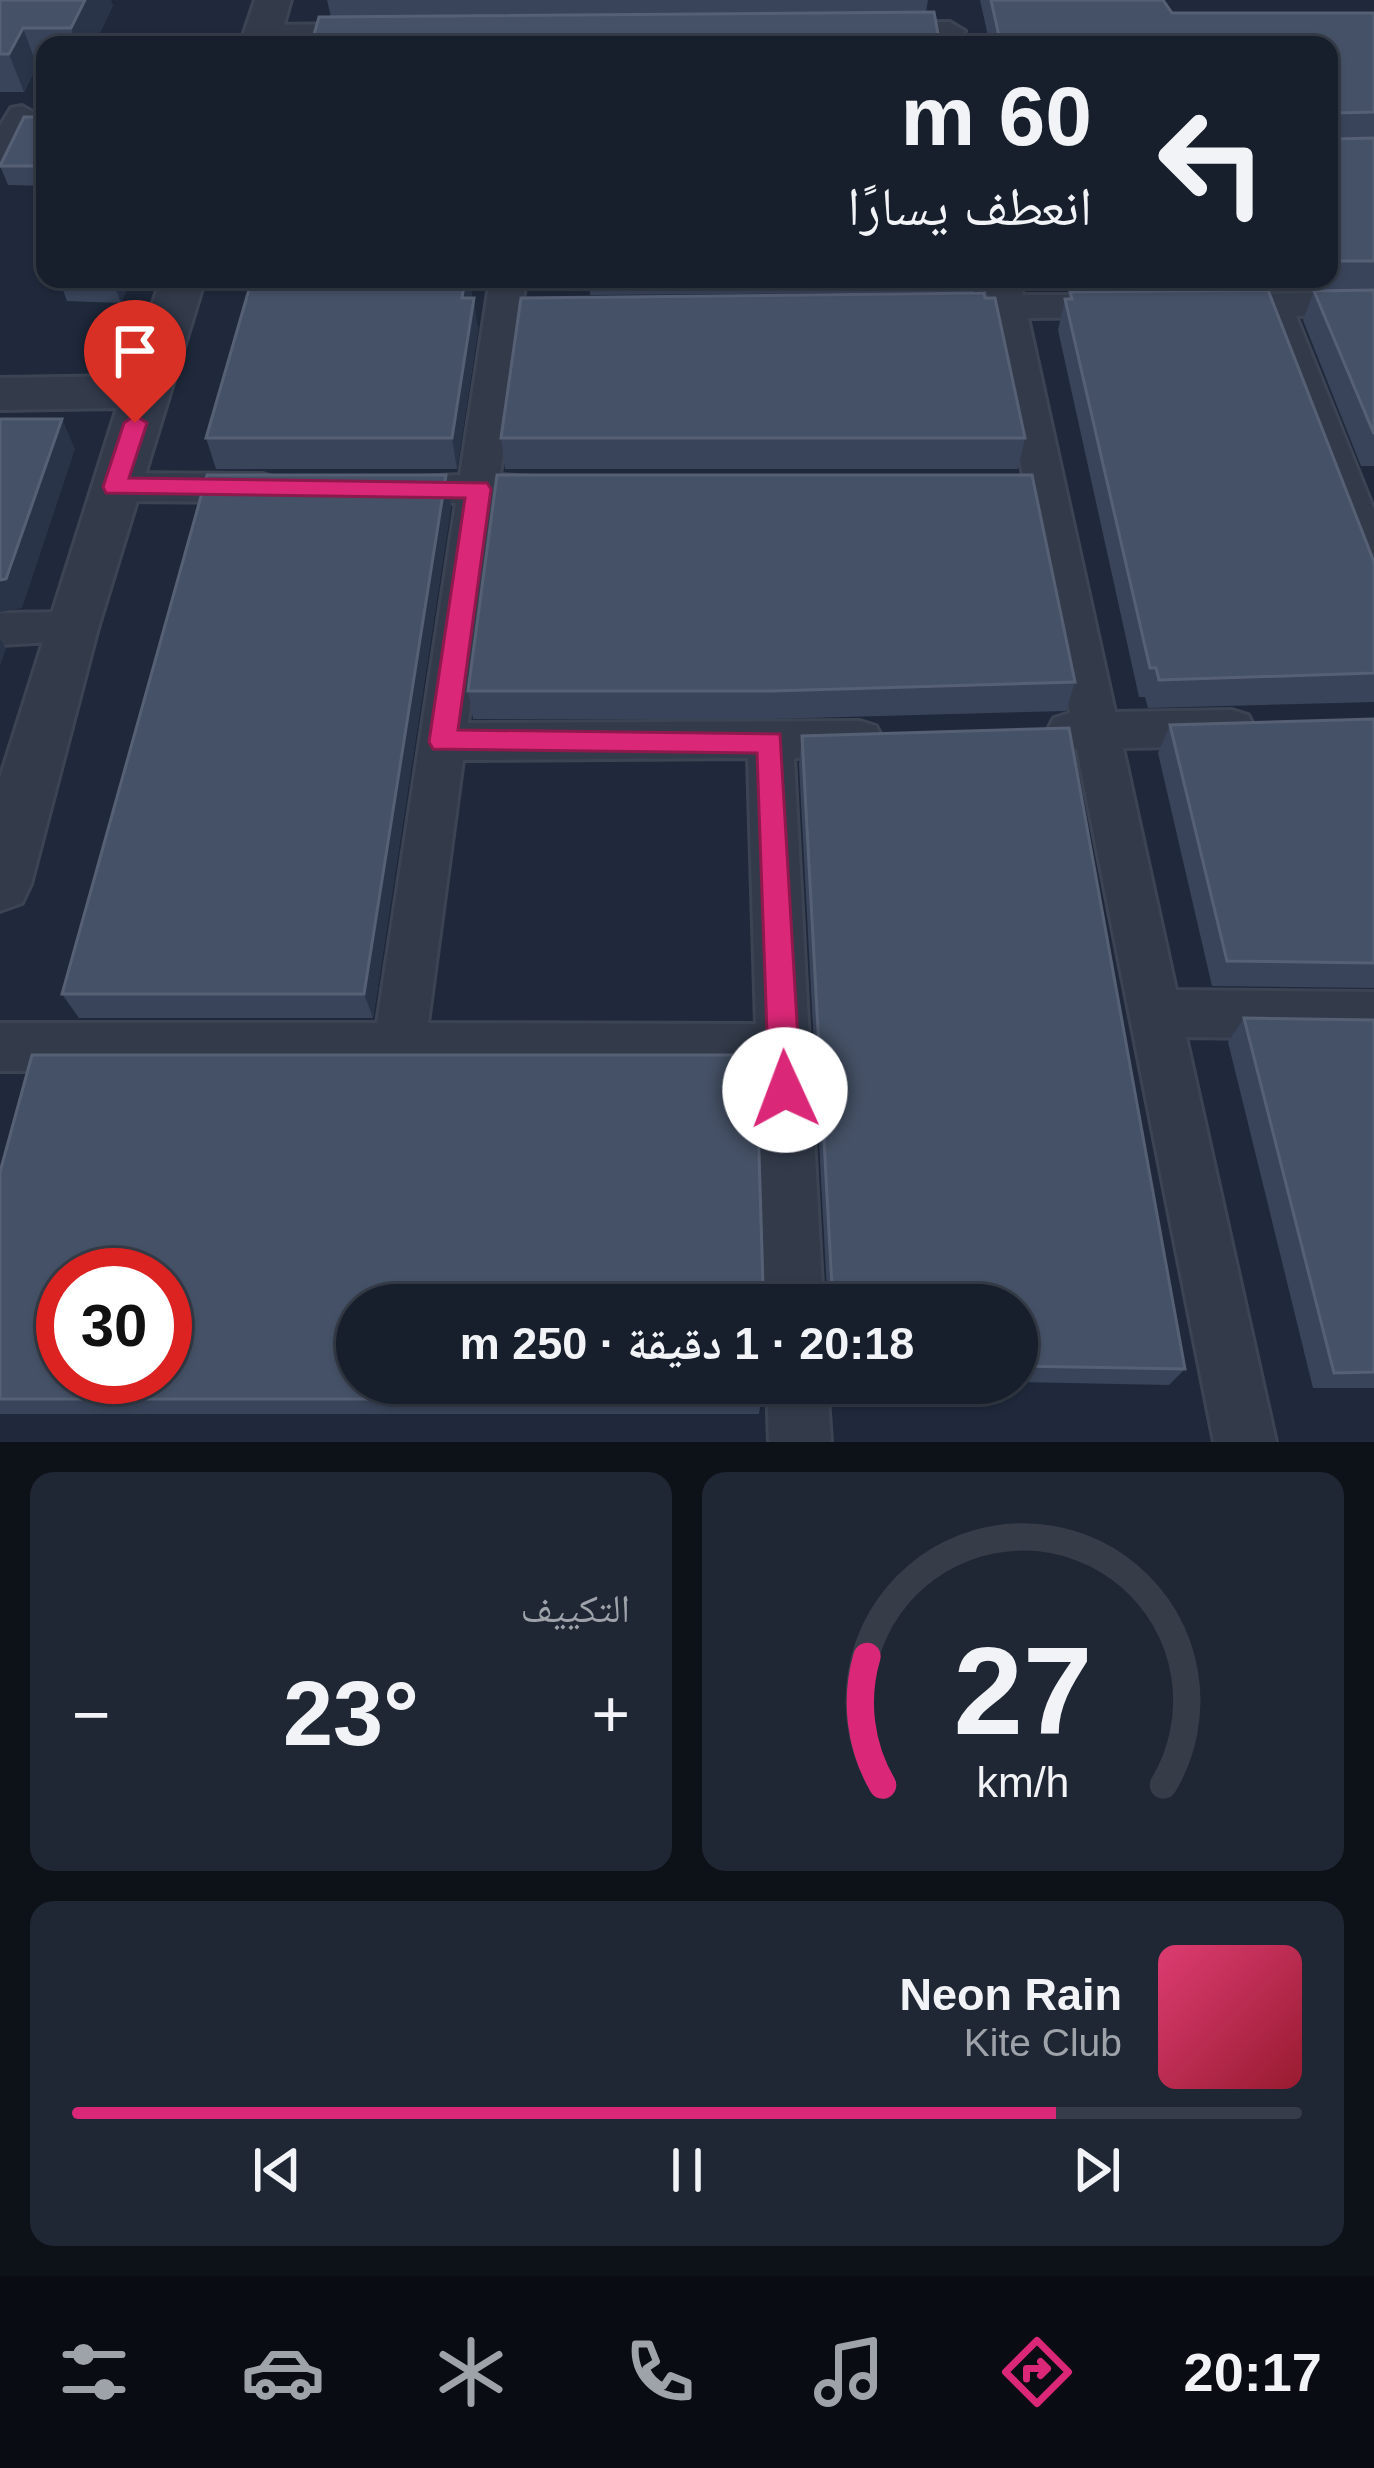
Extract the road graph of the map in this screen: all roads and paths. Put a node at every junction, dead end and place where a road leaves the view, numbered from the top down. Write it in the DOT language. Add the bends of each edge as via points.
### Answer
graph roads {
  1 [pos="944,0"];
  2 [pos="264,26"];
  3 [pos="400,33"];
  4 [pos="842,33"];
  5 [pos="907,36"];
  6 [pos="951,36"];
  7 [pos="22,115"];
  8 [pos="0,155"];
  9 [pos="180,288"];
  10 [pos="1005,293"];
  11 [pos="506,296"];
  12 [pos="1374,304"];
  13 [pos="1274,305"];
  14 [pos="936,308"];
  15 [pos="614,311"];
  16 [pos="146,392"];
  17 [pos="0,394"];
  18 [pos="1358,479"];
  19 [pos="115,487"];
  20 [pos="297,488"];
  21 [pos="342,488"];
  22 [pos="478,489"];
  23 [pos="597,489"];
  24 [pos="1374,562"];
  25 [pos="70,628"];
  26 [pos="0,629"];
  27 [pos="1281,726"];
  28 [pos="1096,730"];
  29 [pos="1027,733"];
  30 [pos="910,737"];
  31 [pos="443,742"];
  32 [pos="770,742"];
  33 [pos="0,884"];
  34 [pos="1155,1013"];
  35 [pos="1374,1016"];
  36 [pos="0,1047"];
  37 [pos="399,1048"];
  38 [pos="783,1048"];
  39 [pos="793,1284"];
  40 [pos="798,1404"];
  41 [pos="800,1442"];
  42 [pos="1245,1442"];
  1 -- 6 [label="street"];
  2 -- 3 [label="street"];
  4 -- 5 [label="street"];
  7 -- 8 [label="street"];
  9 -- 16 [label="street"];
  10 -- 13 [label="street"];
  10 -- 14 [label="street"];
  10 -- 28 [label="street" via="1022,487"];
  11 -- 15 [label="street"];
  11 -- 22 [label="street"];
  12 -- 13 [label="street"];
  13 -- 18 [label="street"];
  16 -- 17 [label="street"];
  16 -- 19 [label="street"];
  18 -- 24 [label="street"];
  19 -- 20 [label="street"];
  19 -- 25 [label="street"];
  21 -- 22 [label="street"];
  22 -- 23 [label="street"];
  22 -- 31 [label="street"];
  25 -- 26 [label="street"];
  25 -- 33 [label="street"];
  27 -- 28 [label="street"];
  28 -- 29 [label="street"];
  28 -- 34 [label="street"];
  30 -- 32 [label="street"];
  31 -- 32 [label="street"];
  31 -- 37 [label="street"];
  32 -- 38 [label="street"];
  34 -- 35 [label="street"];
  34 -- 42 [label="street"];
  36 -- 37 [label="street"];
  37 -- 38 [label="street"];
  38 -- 39 [label="street"];
  40 -- 41 [label="street"];
}
